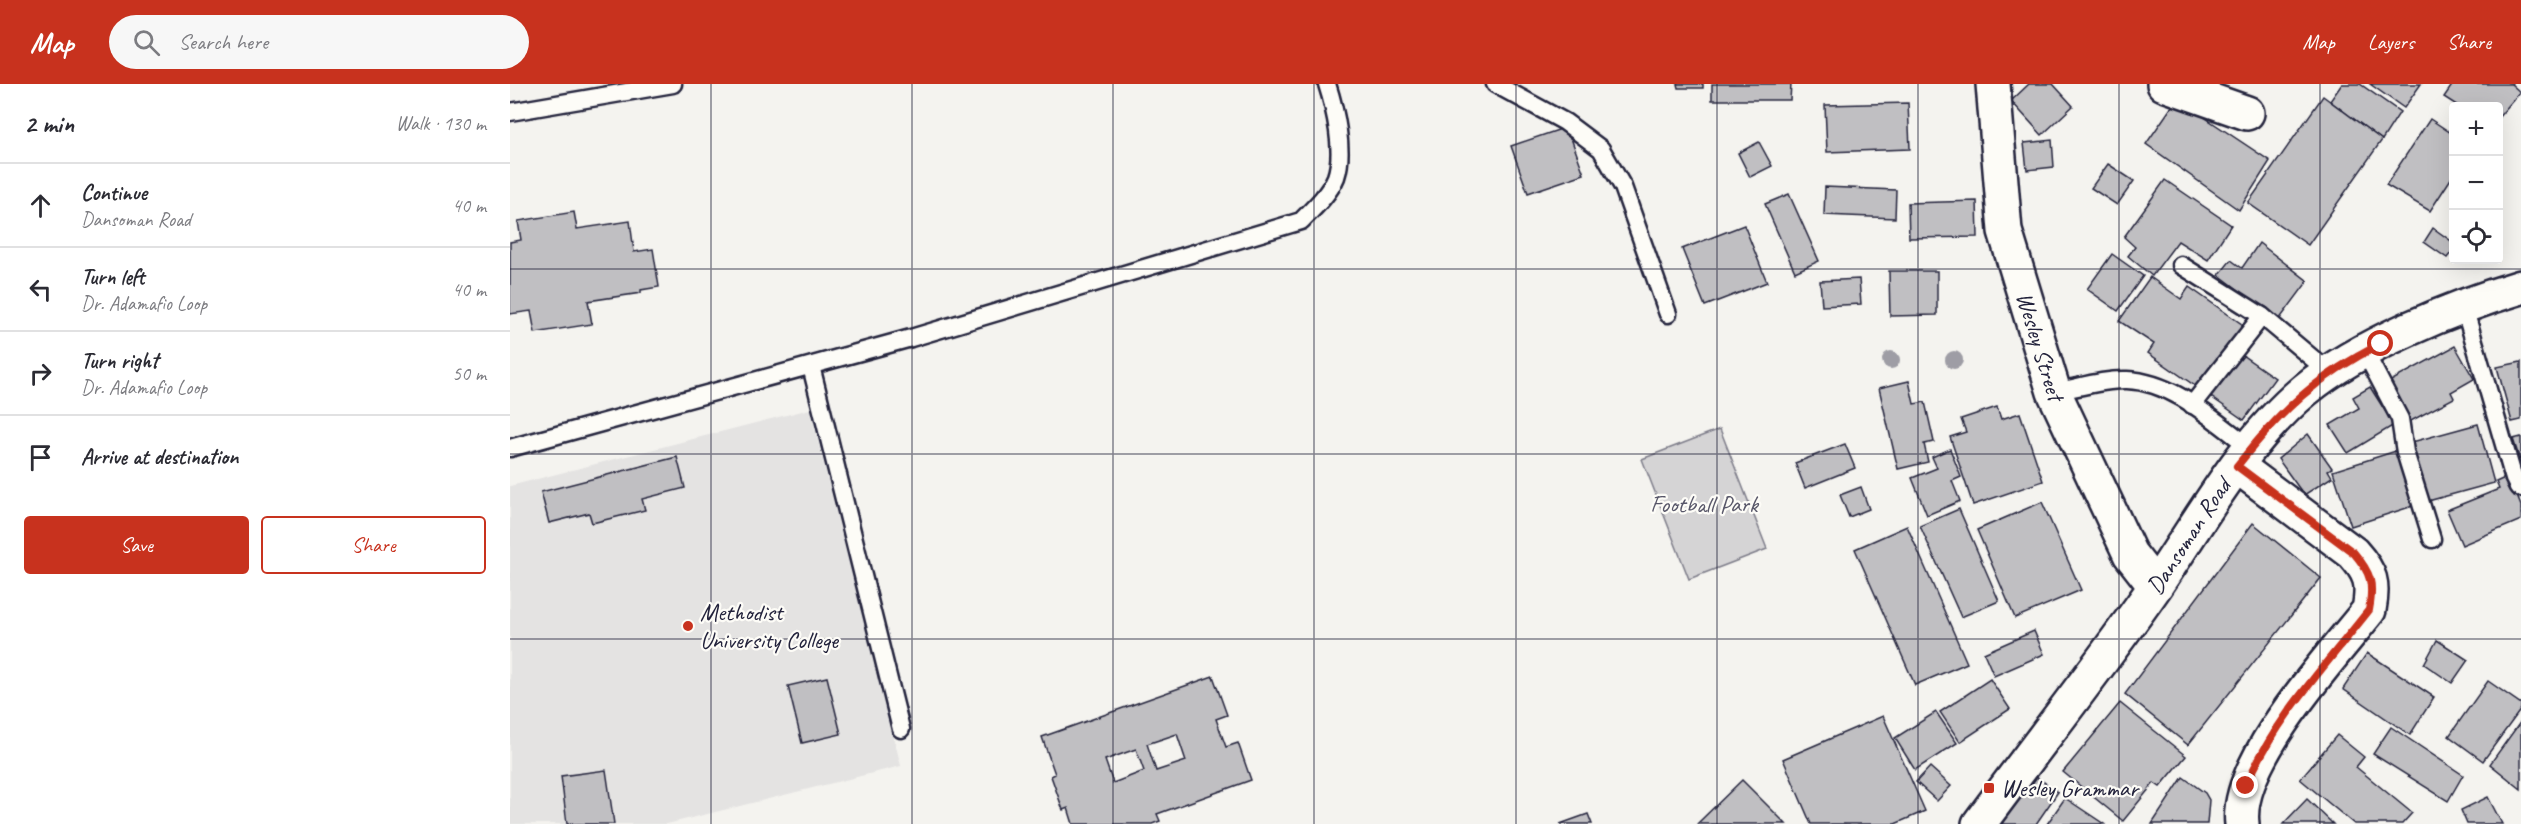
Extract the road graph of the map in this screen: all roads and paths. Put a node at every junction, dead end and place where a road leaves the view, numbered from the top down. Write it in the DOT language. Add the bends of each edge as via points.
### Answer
graph roads {
  1 [pos="673,84"];
  2 [pos="1327,84"];
  3 [pos="1495,84"];
  4 [pos="1993,84"];
  5 [pos="2164,84"];
  6 [pos="510,112"];
  7 [pos="2247,113"];
  8 [pos="2181,265"];
  9 [pos="2521,287"];
  10 [pos="2464,307"];
  11 [pos="1668,314"];
  12 [pos="2262,316"];
  13 [pos="2365,352"];
  14 [pos="811,366"];
  15 [pos="2330,372"];
  16 [pos="2054,392"];
  17 [pos="2192,405"];
  18 [pos="510,448"];
  19 [pos="2244,457"];
  20 [pos="2521,488"];
  21 [pos="2432,539"];
  22 [pos="2155,586"];
  23 [pos="901,729"];
  24 [pos="1979,824"];
  25 [pos="2242,824"];
  1 -- 6 [label="lane"];
  2 -- 14 [label="lane" via="1336,113 1336,176 1320,202 1301,221"];
  3 -- 11 [label="lane" via="1565,122 1602,149 1623,187"];
  4 -- 16 [label="street, Wesley Street" via="2005,231"];
  5 -- 7 [label="street"];
  8 -- 12 [label="lane"];
  9 -- 10 [label="street, Dansoman Road"];
  10 -- 13 [label="street, Dansoman Road"];
  10 -- 20 [label="lane" via="2514,479"];
  12 -- 15 [label="lane"];
  12 -- 17 [label="lane"];
  13 -- 15 [label="street, Dansoman Road"];
  13 -- 21 [label="lane" via="2400,419 2405,452"];
  14 -- 18 [label="lane"];
  14 -- 23 [label="lane"];
  15 -- 19 [label="street, Dansoman Road" via="2305,390"];
  16 -- 17 [label="lane" via="2125,380 2171,390"];
  16 -- 22 [label="street, Wesley Street" via="2130,554"];
  17 -- 19 [label="lane"];
  19 -- 22 [label="street, Dansoman Road"];
  19 -- 25 [label="street" via="2354,553 2368,570 2372,592 2369,610 2257,759 2246,786"];
  22 -- 24 [label="street, Dansoman Road"];
}
